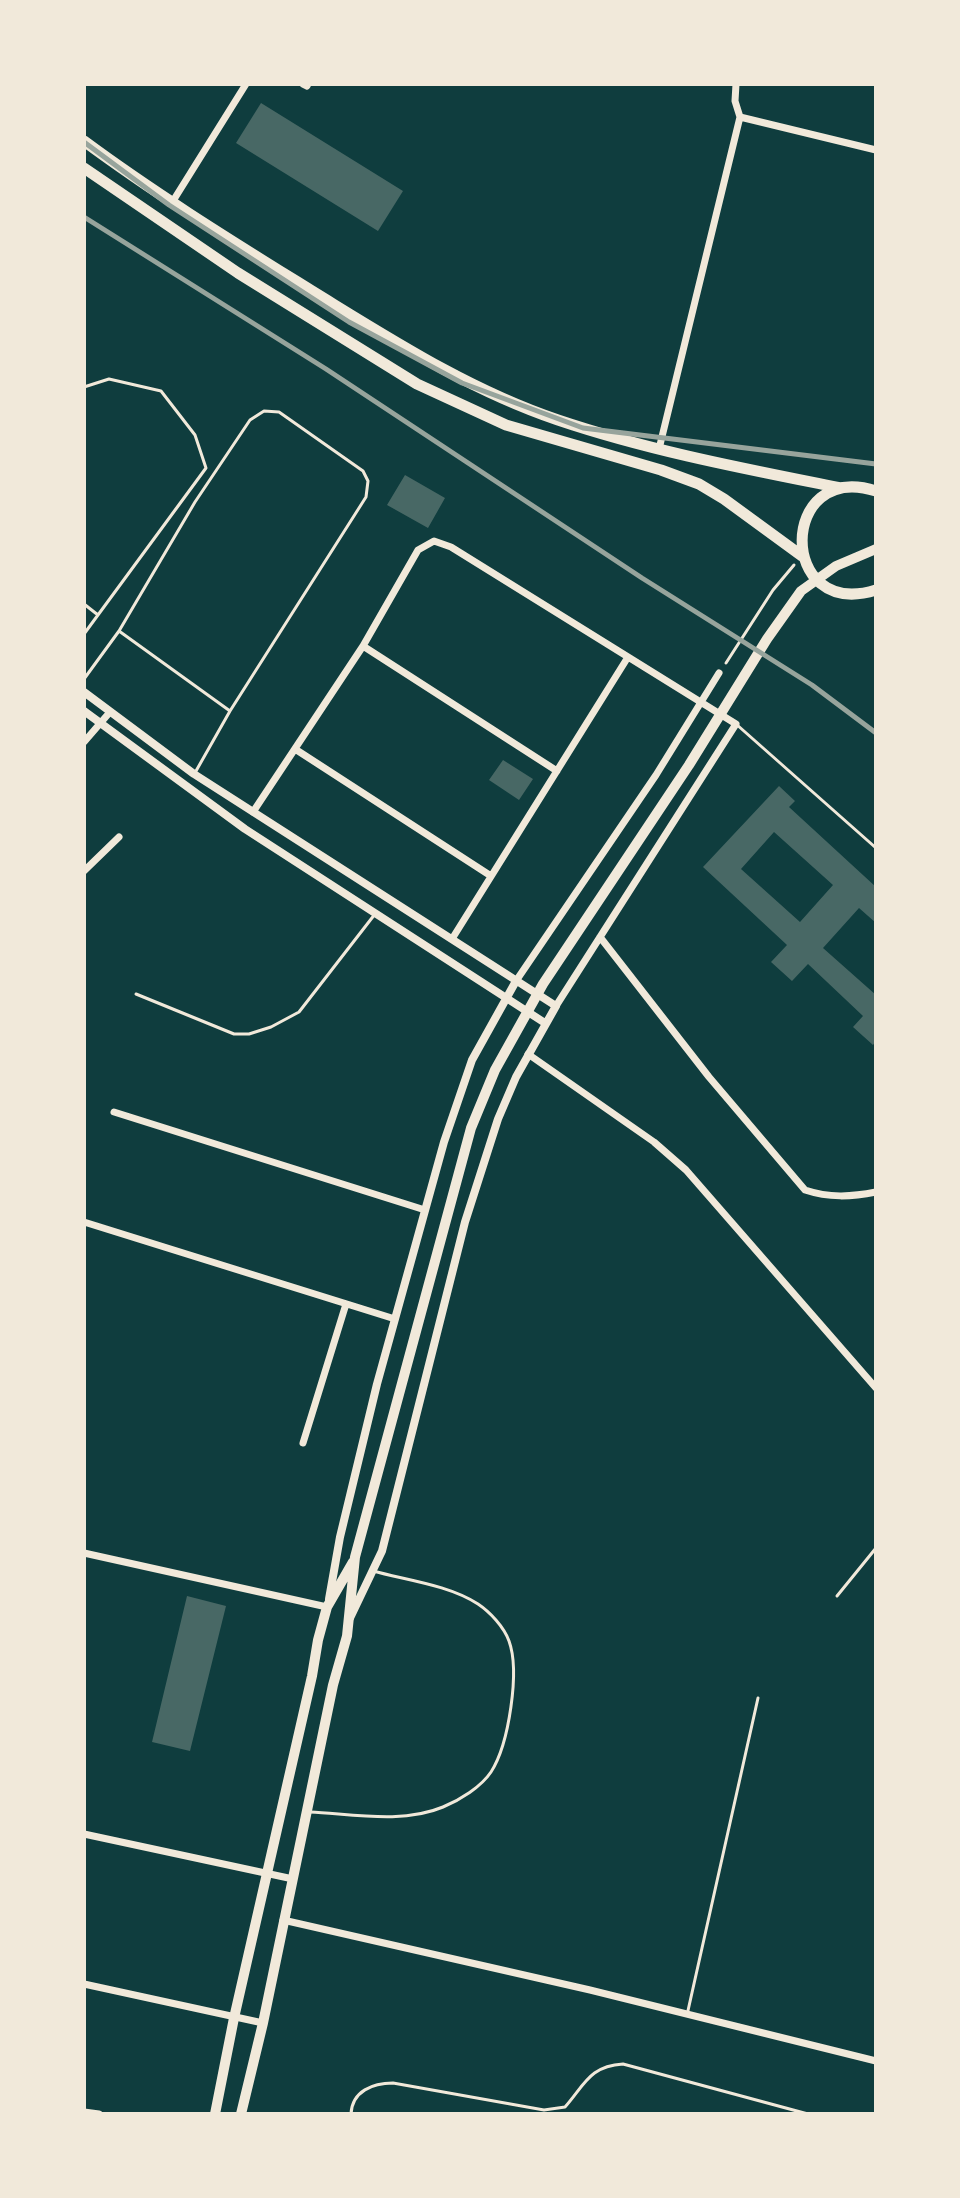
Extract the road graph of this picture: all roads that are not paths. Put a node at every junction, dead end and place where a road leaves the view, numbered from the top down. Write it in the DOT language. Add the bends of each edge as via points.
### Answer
graph roads {
  1 [pos="246,84"];
  2 [pos="736,84"];
  3 [pos="740,117"];
  4 [pos="84,141"];
  5 [pos="876,150"];
  6 [pos="84,168"];
  7 [pos="173,201"];
  8 [pos="84,387"];
  9 [pos="659,449"];
  10 [pos="841,488"];
  11 [pos="876,491"];
  12 [pos="876,549"];
  13 [pos="802,556"];
  14 [pos="876,590"];
  15 [pos="84,604"];
  16 [pos="98,615"];
  17 [pos="119,631"];
  18 [pos="84,634"];
  19 [pos="363,646"];
  20 [pos="628,657"];
  21 [pos="719,673"];
  22 [pos="84,679"];
  23 [pos="84,692"];
  24 [pos="702,702"];
  25 [pos="84,711"];
  26 [pos="230,711"];
  27 [pos="110,712"];
  28 [pos="100,724"];
  29 [pos="736,724"];
  30 [pos="84,742"];
  31 [pos="295,749"];
  32 [pos="557,771"];
  33 [pos="194,774"];
  34 [pos="253,812"];
  35 [pos="119,837"];
  36 [pos="876,848"];
  37 [pos="84,871"];
  38 [pos="491,876"];
  39 [pos="375,914"];
  40 [pos="600,937"];
  41 [pos="452,939"];
  42 [pos="516,981"];
  43 [pos="136,994"];
  44 [pos="506,999"];
  45 [pos="556,1006"];
  46 [pos="545,1023"];
  47 [pos="528,1054"];
  48 [pos="114,1112"];
  49 [pos="876,1192"];
  50 [pos="425,1210"];
  51 [pos="84,1222"];
  52 [pos="346,1304"];
  53 [pos="395,1319"];
  54 [pos="876,1388"];
  55 [pos="303,1443"];
  56 [pos="876,1548"];
  57 [pos="84,1553"];
  58 [pos="355,1557"];
  59 [pos="373,1571"];
  60 [pos="837,1596"];
  61 [pos="327,1607"];
  62 [pos="348,1622"];
  63 [pos="758,1698"];
  64 [pos="307,1812"];
  65 [pos="84,1834"];
  66 [pos="269,1873"];
  67 [pos="293,1879"];
  68 [pos="283,1920"];
  69 [pos="84,1984"];
  70 [pos="687,2015"];
  71 [pos="234,2018"];
  72 [pos="263,2023"];
  73 [pos="876,2061"];
  74 [pos="84,2112"];
  75 [pos="99,2114"];
  76 [pos="215,2114"];
  77 [pos="241,2114"];
  1 -- 7 [label="street"];
  2 -- 3 [label="street"];
  3 -- 5 [label="street"];
  3 -- 9 [label="street"];
  4 -- 7 [label="highway"];
  6 -- 13 [label="highway" via="238,273 417,384 506,425 699,484"];
  7 -- 9 [label="highway" via="438,367 558,420"];
  8 -- 16 [label="lane" via="109,379 161,391 195,435 206,468"];
  9 -- 10 [label="highway"];
  10 -- 11 [label="highway"];
  10 -- 13 [label="highway" via="812,506 803,522"];
  12 -- 58 [label="main road" via="836,566 801,591 543,984 495,1070 471,1128"];
  13 -- 14 [label="highway" via="819,582 832,590"];
  15 -- 16 [label="lane"];
  16 -- 18 [label="lane"];
  17 -- 22 [label="lane"];
  17 -- 26 [label="lane"];
  17 -- 26 [label="lane" via="250,420 264,411 279,412 363,471 366,497"];
  19 -- 20 [label="street" via="418,550 434,541"];
  19 -- 31 [label="street"];
  19 -- 32 [label="street"];
  20 -- 24 [label="street"];
  20 -- 32 [label="street"];
  21 -- 24 [label="street"];
  23 -- 27 [label="street"];
  24 -- 29 [label="street"];
  24 -- 42 [label="street"];
  25 -- 28 [label="street"];
  26 -- 33 [label="lane"];
  27 -- 28 [label="street"];
  27 -- 33 [label="street"];
  28 -- 30 [label="street"];
  28 -- 39 [label="street"];
  29 -- 36 [label="lane"];
  29 -- 40 [label="street"];
  31 -- 34 [label="street"];
  31 -- 38 [label="street"];
  32 -- 38 [label="street"];
  33 -- 34 [label="street"];
  34 -- 41 [label="street"];
  35 -- 37 [label="street"];
  38 -- 41 [label="street"];
  39 -- 43 [label="lane" via="299,1012 271,1027 234,1034"];
  39 -- 44 [label="street"];
  40 -- 45 [label="street"];
  40 -- 49 [label="street" via="805,1190 836,1197"];
  41 -- 42 [label="street"];
  42 -- 44 [label="street"];
  42 -- 45 [label="street"];
  44 -- 46 [label="street"];
  44 -- 50 [label="street" via="472,1060"];
  45 -- 46 [label="street"];
  46 -- 47 [label="street"];
  47 -- 54 [label="street" via="686,1170"];
  47 -- 59 [label="street" via="498,1119 465,1222"];
  48 -- 50 [label="street"];
  50 -- 53 [label="street"];
  51 -- 52 [label="street"];
  52 -- 53 [label="street"];
  52 -- 55 [label="street"];
  53 -- 61 [label="street"];
  56 -- 60 [label="lane"];
  57 -- 61 [label="street"];
  58 -- 61 [label="main road"];
  58 -- 62 [label="main road"];
  59 -- 62 [label="street"];
  59 -- 64 [label="lane" via="459,1594 502,1627 512,1653 513,1679 501,1752 472,1791 442,1808 410,1816"];
  61 -- 66 [label="main road"];
  62 -- 64 [label="main road"];
  63 -- 70 [label="lane"];
  64 -- 67 [label="main road"];
  65 -- 66 [label="street"];
  66 -- 67 [label="street"];
  66 -- 71 [label="main road"];
  67 -- 68 [label="main road"];
  68 -- 70 [label="street"];
  68 -- 72 [label="main road"];
  69 -- 71 [label="street"];
  70 -- 73 [label="street"];
  71 -- 72 [label="street"];
  71 -- 76 [label="main road"];
  72 -- 77 [label="main road"];
  74 -- 75 [label="street"];
}
